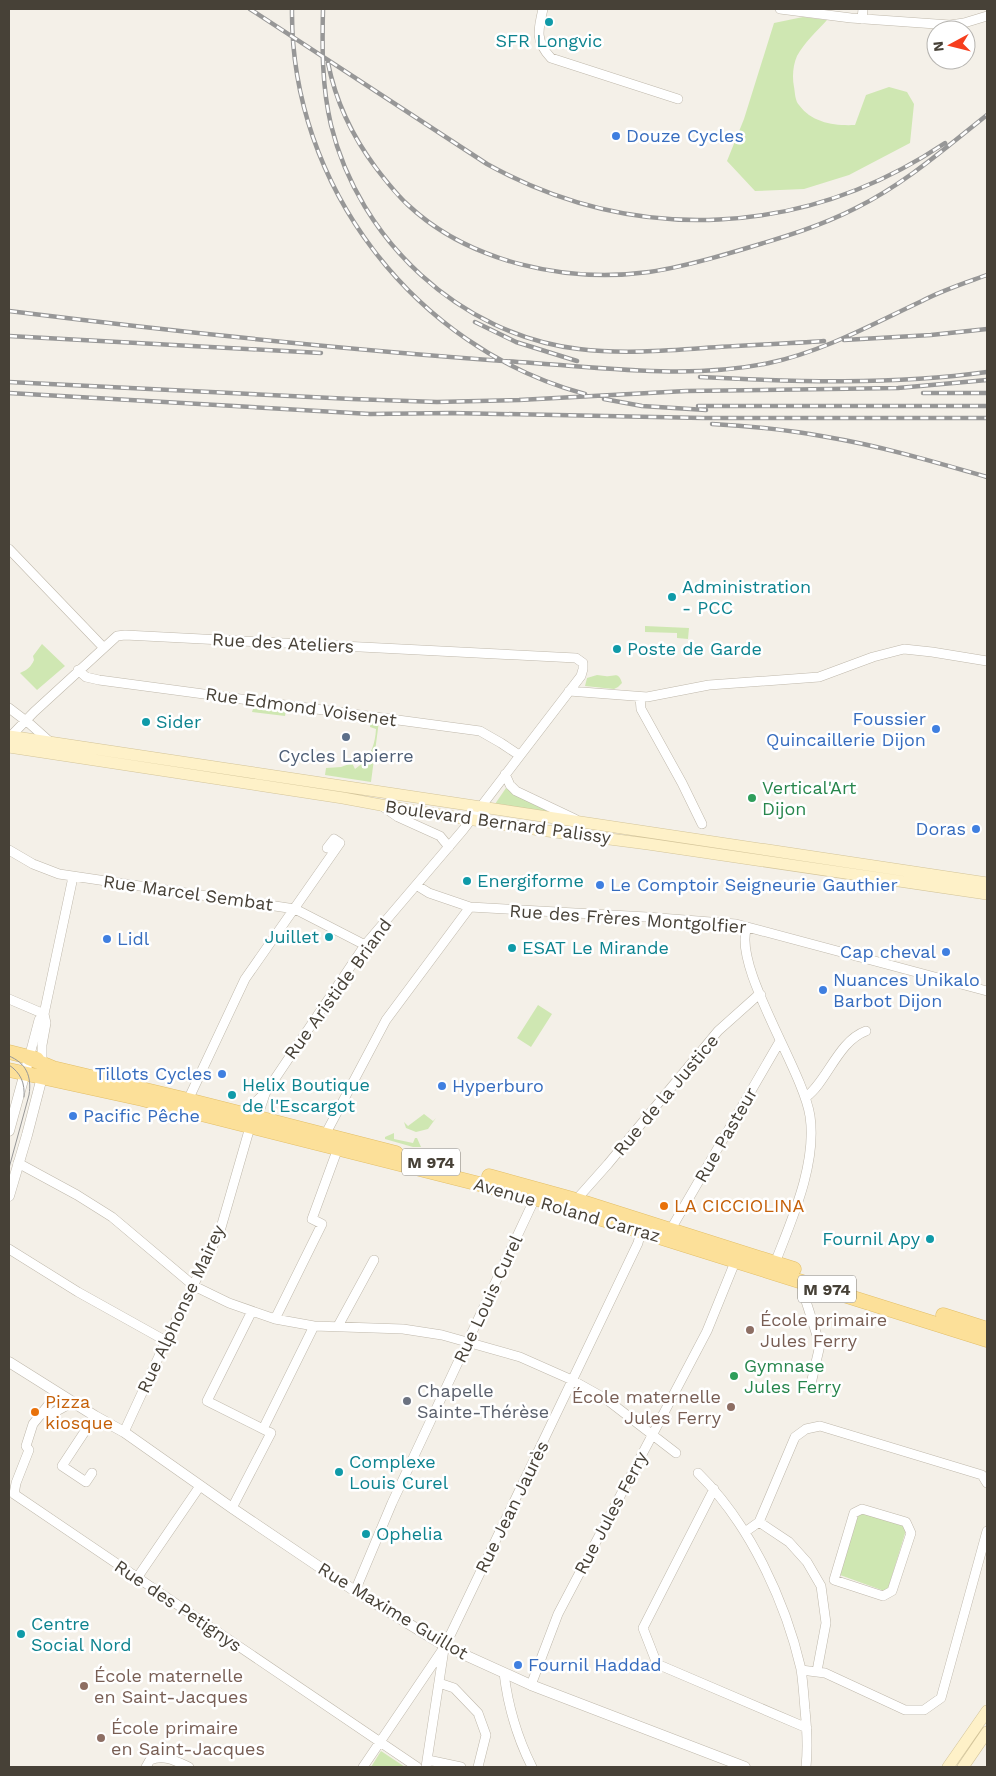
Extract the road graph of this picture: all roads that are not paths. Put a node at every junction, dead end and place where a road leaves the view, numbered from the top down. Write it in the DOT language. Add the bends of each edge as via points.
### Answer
graph roads {
  1 [pos="543,9"];
  2 [pos="780,9"];
  3 [pos="863,9"];
  4 [pos="851,14"];
  5 [pos="987,16"];
  6 [pos="862,19"];
  7 [pos="678,99"];
  8 [pos="9,549"];
  9 [pos="104,648"];
  10 [pos="987,661"];
  11 [pos="78,670"];
  12 [pos="581,676"];
  13 [pos="569,691"];
  14 [pos="640,697"];
  15 [pos="9,708"];
  16 [pos="25,720"];
  17 [pos="9,739"];
  18 [pos="49,742"];
  19 [pos="519,756"];
  20 [pos="505,774"];
  21 [pos="380,805"];
  22 [pos="481,806"];
  23 [pos="470,820"];
  24 [pos="582,823"];
  25 [pos="702,824"];
  26 [pos="449,847"];
  27 [pos="327,848"];
  28 [pos="9,850"];
  29 [pos="73,877"];
  30 [pos="987,883"];
  31 [pos="416,885"];
  32 [pos="987,894"];
  33 [pos="470,907"];
  34 [pos="295,909"];
  35 [pos="747,927"];
  36 [pos="365,945"];
  37 [pos="987,991"];
  38 [pos="761,995"];
  39 [pos="9,999"];
  40 [pos="44,1014"];
  41 [pos="866,1031"];
  42 [pos="780,1042"];
  43 [pos="9,1052"];
  44 [pos="42,1067"];
  45 [pos="9,1070"];
  46 [pos="25,1073"];
  47 [pos="266,1092"];
  48 [pos="142,1094"];
  49 [pos="806,1097"];
  50 [pos="188,1100"];
  51 [pos="243,1114"];
  52 [pos="254,1123"];
  53 [pos="9,1131"];
  54 [pos="325,1135"];
  55 [pos="338,1148"];
  56 [pos="18,1163"];
  57 [pos="9,1196"];
  58 [pos="535,1198"];
  59 [pos="576,1200"];
  60 [pos="671,1229"];
  61 [pos="641,1231"];
  62 [pos="9,1249"];
  63 [pos="374,1260"];
  64 [pos="735,1262"];
  65 [pos="775,1263"];
  66 [pos="804,1282"];
  67 [pos="194,1286"];
  68 [pos="252,1312"];
  69 [pos="274,1319"];
  70 [pos="314,1326"];
  71 [pos="338,1326"];
  72 [pos="987,1329"];
  73 [pos="987,1340"];
  74 [pos="166,1341"];
  75 [pos="467,1341"];
  76 [pos="9,1362"];
  77 [pos="572,1380"];
  78 [pos="810,1388"];
  79 [pos="58,1393"];
  80 [pos="73,1402"];
  81 [pos="41,1414"];
  82 [pos="95,1416"];
  83 [pos="267,1431"];
  84 [pos="124,1432"];
  85 [pos="653,1434"];
  86 [pos="676,1453"];
  87 [pos="92,1473"];
  88 [pos="698,1473"];
  89 [pos="987,1483"];
  90 [pos="200,1486"];
  91 [pos="714,1489"];
  92 [pos="232,1508"];
  93 [pos="759,1522"];
  94 [pos="987,1531"];
  95 [pos="745,1532"];
  96 [pos="983,1567"];
  97 [pos="138,1578"];
  98 [pos="834,1580"];
  99 [pos="821,1586"];
  100 [pos="355,1591"];
  101 [pos="445,1646"];
  102 [pos="801,1670"];
  103 [pos="817,1671"];
  104 [pos="504,1674"];
  105 [pos="439,1684"];
  106 [pos="531,1685"];
  107 [pos="987,1711"];
  108 [pos="807,1728"];
  109 [pos="987,1732"];
  110 [pos="378,1743"];
  111 [pos="427,1763"];
  112 [pos="146,1767"];
  113 [pos="189,1767"];
  114 [pos="363,1767"];
  115 [pos="417,1767"];
  116 [pos="461,1767"];
  117 [pos="478,1767"];
  118 [pos="532,1767"];
  119 [pos="745,1767"];
  120 [pos="806,1767"];
  121 [pos="948,1767"];
  122 [pos="964,1767"];
  1 -- 7 [label="street" via="538,28 539,40 551,58"];
  2 -- 4 [label="street"];
  3 -- 6 [label="street"];
  4 -- 6 [label="street"];
  5 -- 6 [label="street" via="950,25"];
  8 -- 9 [label="street"];
  9 -- 11 [label="street, Rue des Ateliers"];
  9 -- 12 [label="street, Rue des Ateliers" via="117,636 125,635 537,656 578,659 584,665"];
  10 -- 14 [label="street" via="904,649 819,677 709,685"];
  11 -- 16 [label="street, Rue des Ateliers"];
  11 -- 19 [label="street, Rue Edmond Voisenet" via="86,677 99,680 480,731"];
  12 -- 13 [label="street, Rue Aristide Briand"];
  13 -- 14 [label="street"];
  13 -- 19 [label="street, Rue Aristide Briand"];
  14 -- 25 [label="street" via="641,709"];
  15 -- 16 [label="street"];
  16 -- 17 [label="street, Rue des Ateliers"];
  16 -- 18 [label="street"];
  17 -- 18 [label="main road, Boulevard Bernard Palissy"];
  17 -- 21 [label="main road, Boulevard Bernard Palissy"];
  18 -- 22 [label="main road, Boulevard Bernard Palissy"];
  19 -- 20 [label="street, Rue Aristide Briand"];
  20 -- 22 [label="street, Rue Aristide Briand"];
  20 -- 24 [label="street, Boulevard Bernard Palissy" via="516,791"];
  21 -- 23 [label="main road, Boulevard Bernard Palissy"];
  21 -- 26 [label="street" via="440,836"];
  22 -- 23 [label="street, Rue Aristide Briand"];
  22 -- 24 [label="main road, Boulevard Bernard Palissy"];
  23 -- 26 [label="street, Rue Aristide Briand"];
  23 -- 32 [label="main road, Boulevard Bernard Palissy"];
  24 -- 30 [label="main road, Boulevard Bernard Palissy"];
  26 -- 31 [label="street, Rue Aristide Briand"];
  27 -- 34 [label="street" via="334,839 340,843"];
  28 -- 29 [label="street, Rue Marcel Sembat" via="45,870"];
  29 -- 34 [label="street, Rue Marcel Sembat"];
  29 -- 40 [label="street"];
  31 -- 33 [label="street, Rue des Frères Montgolfier" via="429,893"];
  31 -- 36 [label="street, Rue Aristide Briand"];
  33 -- 35 [label="street, Rue des Frères Montgolfier"];
  33 -- 54 [label="street" via="386,1020"];
  34 -- 36 [label="street, Rue Marcel Sembat"];
  34 -- 50 [label="street" via="245,979"];
  35 -- 37 [label="street, Rue des Frères Montgolfier"];
  35 -- 38 [label="street" via="744,945"];
  36 -- 47 [label="street, Rue Aristide Briand"];
  38 -- 42 [label="street"];
  38 -- 59 [label="street, Rue de la Justice" via="718,1031"];
  39 -- 40 [label="street"];
  40 -- 44 [label="street"];
  40 -- 44 [label="street" via="39,1020"];
  41 -- 49 [label="street" via="856,1034"];
  42 -- 49 [label="street"];
  42 -- 60 [label="street, Rue Pasteur"];
  43 -- 44 [label="main road, M 974"];
  44 -- 46 [label="main road, M 974"];
  44 -- 48 [label="main road, M 974"];
  44 -- 48 [label="main road, M 974" via="129,1086"];
  44 -- 56 [label="street" via="40,1091"];
  45 -- 46 [label="main road, M 974"];
  46 -- 53 [label="street"];
  47 -- 51 [label="street, Rue Aristide Briand"];
  47 -- 52 [label="street, Rue Aristide Briand"];
  48 -- 50 [label="main road, Avenue Roland Carraz / M 974"];
  48 -- 52 [label="main road, Avenue Roland Carraz / M 974" via="231,1122"];
  49 -- 65 [label="street" via="811,1138 808,1171"];
  50 -- 51 [label="main road, Avenue Roland Carraz / M 974"];
  51 -- 52 [label="main road, Avenue Roland Carraz / M 974"];
  52 -- 54 [label="main road, Avenue Roland Carraz / M 974"];
  52 -- 55 [label="main road, Avenue Roland Carraz / M 974"];
  52 -- 67 [label="street, Rue Alphonse Mairey" via="220,1231"];
  54 -- 59 [label="main road, Avenue Roland Carraz / M 974"];
  55 -- 58 [label="main road, Avenue Roland Carraz / M 974"];
  55 -- 69 [label="street" via="312,1219 322,1224"];
  56 -- 57 [label="street"];
  56 -- 67 [label="street" via="112,1216"];
  58 -- 61 [label="main road, Avenue Roland Carraz / M 974"];
  58 -- 75 [label="street, Rue Louis Curel"];
  59 -- 60 [label="main road, Avenue Roland Carraz / M 974"];
  60 -- 61 [label="main road"];
  60 -- 65 [label="main road, Avenue Roland Carraz / M 974"];
  61 -- 64 [label="main road, Avenue Roland Carraz / M 974"];
  61 -- 77 [label="street, Rue Jean Jaurès"];
  62 -- 74 [label="street"];
  63 -- 71 [label="street"];
  64 -- 66 [label="main road, Avenue Roland Carraz / M 974"];
  64 -- 85 [label="street, Rue Jules Ferry" via="706,1331"];
  65 -- 72 [label="main road, Avenue Roland Carraz / M 974"];
  66 -- 73 [label="main road, Avenue Roland Carraz / M 974"];
  66 -- 78 [label="street" via="804,1295 820,1345"];
  67 -- 68 [label="street"];
  67 -- 74 [label="street, Rue Alphonse Mairey"];
  68 -- 69 [label="street"];
  68 -- 83 [label="street" via="207,1401"];
  69 -- 70 [label="street"];
  70 -- 71 [label="street"];
  70 -- 83 [label="street"];
  71 -- 75 [label="street" via="403,1329"];
  74 -- 84 [label="street, Rue Alphonse Mairey"];
  75 -- 77 [label="street" via="520,1357"];
  75 -- 100 [label="street, Rue Louis Curel"];
  76 -- 79 [label="street, Rue Maxime Guillot"];
  77 -- 85 [label="street" via="606,1399"];
  77 -- 101 [label="street, Rue Jean Jaurès"];
  79 -- 80 [label="street, Rue Maxime Guillot"];
  79 -- 81 [label="street, Rue des Petignys"];
  80 -- 81 [label="street" via="51,1414"];
  80 -- 82 [label="street, Rue Maxime Guillot"];
  81 -- 97 [label="street, Rue des Petignys" via="33,1424 26,1446 30,1450 14,1494"];
  82 -- 84 [label="street, Rue Maxime Guillot"];
  82 -- 87 [label="street" via="62,1466 86,1482"];
  83 -- 92 [label="street"];
  84 -- 90 [label="street, Rue Maxime Guillot"];
  85 -- 86 [label="street"];
  85 -- 106 [label="street, Rue Jules Ferry" via="558,1614"];
  88 -- 91 [label="street"];
  89 -- 93 [label="street" via="982,1475 820,1426 806,1429 795,1437"];
  90 -- 92 [label="street, Rue Maxime Guillot"];
  90 -- 97 [label="street"];
  91 -- 95 [label="street"];
  91 -- 108 [label="street" via="642,1628 657,1664"];
  92 -- 100 [label="street, Rue Maxime Guillot"];
  93 -- 95 [label="street"];
  93 -- 99 [label="street" via="789,1542 807,1562"];
  94 -- 96 [label="street"];
  95 -- 102 [label="street" via="776,1594"];
  96 -- 103 [label="street" via="941,1698 924,1710 905,1710"];
  97 -- 110 [label="street, Rue des Petignys"];
  98 -- 98 [label="street" via="854,1513 862,1509 906,1522 911,1533 892,1591 883,1596"];
  98 -- 99 [label="street"];
  99 -- 103 [label="street" via="826,1623"];
  100 -- 101 [label="street, Rue Maxime Guillot"];
  101 -- 104 [label="street, Rue Maxime Guillot"];
  101 -- 105 [label="street"];
  101 -- 110 [label="street"];
  102 -- 103 [label="street"];
  102 -- 108 [label="street"];
  104 -- 106 [label="street, Rue Maxime Guillot"];
  104 -- 118 [label="street" via="514,1723"];
  105 -- 111 [label="street"];
  105 -- 117 [label="street" via="454,1688 478,1713 486,1735"];
  106 -- 119 [label="street, Rue Maxime Guillot"];
  107 -- 121 [label="main road"];
  108 -- 120 [label="street"];
  109 -- 122 [label="main road"];
  110 -- 114 [label="street"];
  110 -- 115 [label="street, Rue des Petignys"];
  111 -- 116 [label="street"];
  112 -- 113 [label="street" via="150,1760 159,1756"];
}
